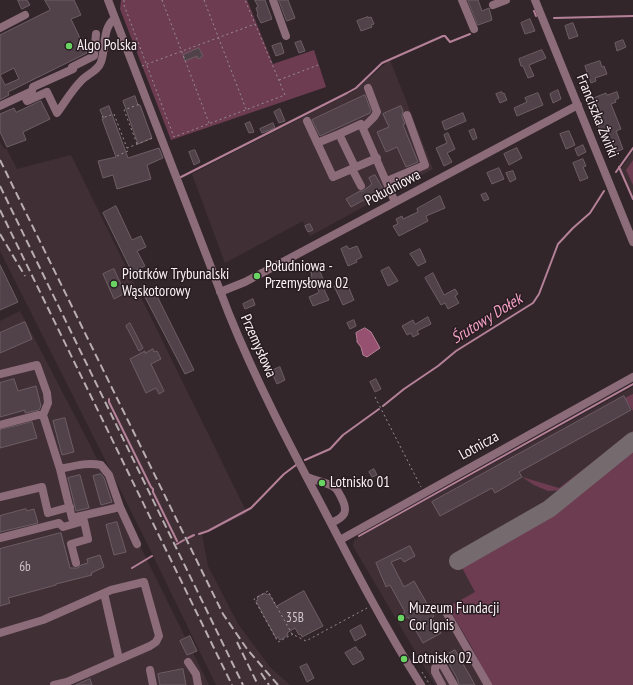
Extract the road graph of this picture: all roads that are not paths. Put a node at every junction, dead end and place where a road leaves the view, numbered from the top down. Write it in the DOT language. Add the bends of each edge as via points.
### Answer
graph roads {
  1 [pos="108,0"];
  2 [pos="273,0"];
  3 [pos="462,0"];
  4 [pos="506,0"];
  5 [pos="535,0"];
  6 [pos="492,5"];
  7 [pos="25,15"];
  8 [pos="114,19"];
  9 [pos="0,28"];
  10 [pos="474,29"];
  11 [pos="96,34"];
  12 [pos="286,36"];
  13 [pos="95,48"];
  14 [pos="368,88"];
  15 [pos="24,95"];
  16 [pos="578,105"];
  17 [pos="0,106"];
  18 [pos="407,115"];
  19 [pos="307,121"];
  20 [pos="363,128"];
  21 [pos="340,134"];
  22 [pos="317,143"];
  23 [pos="377,158"];
  24 [pos="353,168"];
  25 [pos="387,181"];
  26 [pos="361,186"];
  27 [pos="395,202"];
  28 [pos="633,242"];
  29 [pos="220,292"];
  30 [pos="0,374"];
  31 [pos="633,377"];
  32 [pos="43,415"];
  33 [pos="0,425"];
  34 [pos="60,469"];
  35 [pos="307,477"];
  36 [pos="0,498"];
  37 [pos="70,507"];
  38 [pos="120,507"];
  39 [pos="331,523"];
  40 [pos="0,538"];
  41 [pos="340,540"];
  42 [pos="137,544"];
  43 [pos="76,563"];
  44 [pos="104,593"];
  45 [pos="446,612"];
  46 [pos="0,634"];
  47 [pos="119,659"];
  48 [pos="188,662"];
  49 [pos="441,663"];
  50 [pos="150,670"];
  51 [pos="67,683"];
  52 [pos="54,685"];
  53 [pos="153,685"];
  54 [pos="198,685"];
  55 [pos="421,685"];
  56 [pos="442,685"];
  57 [pos="448,685"];
  58 [pos="454,685"];
  59 [pos="488,685"];
  1 -- 8 [label="street, Przemysłowa"];
  2 -- 12 [label="street"];
  3 -- 10 [label="street"];
  4 -- 6 [label="street"];
  5 -- 16 [label="street, Franciszka Żwirki"];
  7 -- 9 [label="street"];
  8 -- 13 [label="street"];
  8 -- 29 [label="street, Przemysłowa"];
  11 -- 13 [label="street"];
  13 -- 15 [label="street" via="94,56 72,67 73,69 33,87 32,91"];
  13 -- 15 [label="street" via="101,62 81,81 56,113 48,92 27,101"];
  14 -- 20 [label="street" via="376,112"];
  15 -- 17 [label="street"];
  16 -- 27 [label="street, Południowa"];
  16 -- 28 [label="street, Franciszka Żwirki"];
  18 -- 25 [label="street" via="425,165"];
  19 -- 22 [label="street"];
  20 -- 21 [label="street" via="361,124"];
  20 -- 23 [label="street"];
  21 -- 22 [label="street"];
  21 -- 24 [label="street"];
  22 -- 24 [label="street" via="333,177"];
  23 -- 24 [label="street"];
  23 -- 25 [label="street"];
  24 -- 26 [label="street"];
  25 -- 27 [label="street"];
  27 -- 29 [label="street, Południowa" via="245,282"];
  29 -- 35 [label="street, Przemysłowa" via="255,376"];
  30 -- 32 [label="street" via="37,365 47,393 48,403"];
  31 -- 41 [label="street, Lotnicza"];
  32 -- 33 [label="street"];
  32 -- 34 [label="street"];
  34 -- 37 [label="street"];
  34 -- 38 [label="street" via="93,463 101,465 109,475"];
  35 -- 39 [label="street, Przemysłowa"];
  35 -- 39 [label="street" via="336,488 344,502 344,514"];
  36 -- 37 [label="street" via="42,486 48,512"];
  37 -- 38 [label="street" via="72,518"];
  38 -- 42 [label="street"];
  39 -- 41 [label="street, Przemysłowa"];
  40 -- 43 [label="street" via="59,523 63,527 84,522 88,539 71,544"];
  41 -- 55 [label="street, Przemysłowa" via="391,638"];
  44 -- 46 [label="street" via="43,620"];
  44 -- 47 [label="street"];
  44 -- 47 [label="street" via="144,582 158,636 156,642 150,646"];
  45 -- 59 [label="street"];
  47 -- 51 [label="street"];
  48 -- 54 [label="street" via="196,674"];
  49 -- 56 [label="street" via="435,668 435,672"];
  49 -- 57 [label="street"];
  49 -- 58 [label="street"];
  50 -- 53 [label="street"];
  51 -- 52 [label="street"];
}
